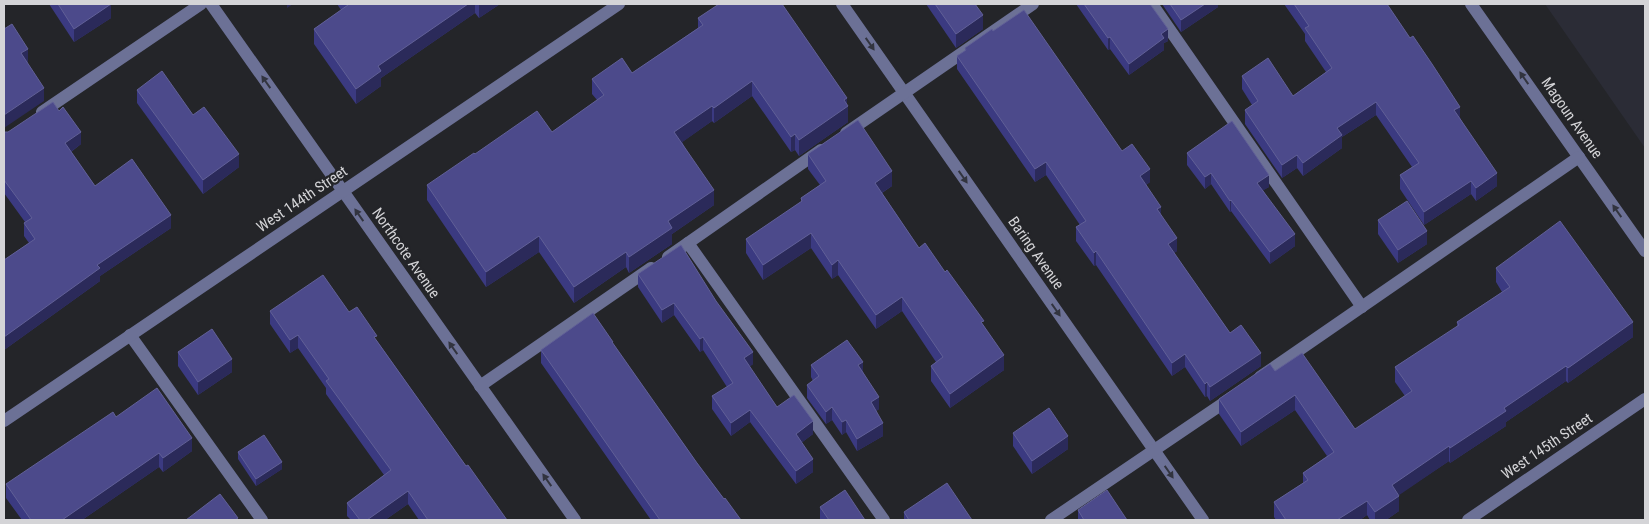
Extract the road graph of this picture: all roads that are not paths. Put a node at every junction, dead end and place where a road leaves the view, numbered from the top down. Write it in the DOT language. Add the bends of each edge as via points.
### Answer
graph roads {
  1 [pos="201,4"];
  2 [pos="211,4"];
  3 [pos="618,4"];
  4 [pos="842,4"];
  5 [pos="1032,4"];
  6 [pos="1152,4"];
  7 [pos="1471,4"];
  8 [pos="904,92"];
  9 [pos="28,122"];
  10 [pos="1580,157"];
  11 [pos="342,191"];
  12 [pos="688,243"];
  13 [pos="1645,251"];
  14 [pos="1362,307"];
  15 [pos="130,335"];
  16 [pos="480,386"];
  17 [pos="1645,399"];
  18 [pos="4,421"];
  19 [pos="1154,450"];
  20 [pos="262,520"];
  21 [pos="575,520"];
  22 [pos="884,520"];
  23 [pos="1051,520"];
  24 [pos="1203,520"];
  25 [pos="1468,520"];
  1 -- 9 [label="street"];
  11 -- 2 [label="street, Northcote Avenue, one-way"];
  3 -- 11 [label="street, West 144th Street"];
  4 -- 8 [label="street, Baring Avenue, one-way"];
  5 -- 8 [label="street"];
  6 -- 14 [label="street"];
  10 -- 7 [label="street, Magoun Avenue, one-way"];
  8 -- 12 [label="street"];
  8 -- 19 [label="street, Baring Avenue, one-way"];
  13 -- 10 [label="street, Magoun Avenue, one-way"];
  10 -- 14 [label="street"];
  11 -- 15 [label="street, West 144th Street"];
  16 -- 11 [label="street, Northcote Avenue, one-way"];
  12 -- 16 [label="street"];
  12 -- 22 [label="street"];
  14 -- 19 [label="street"];
  15 -- 18 [label="street, West 144th Street"];
  15 -- 20 [label="street"];
  21 -- 16 [label="street, Northcote Avenue, one-way"];
  17 -- 25 [label="street, West 145th Street"];
  19 -- 23 [label="street"];
  19 -- 24 [label="street, Baring Avenue, one-way"];
}
